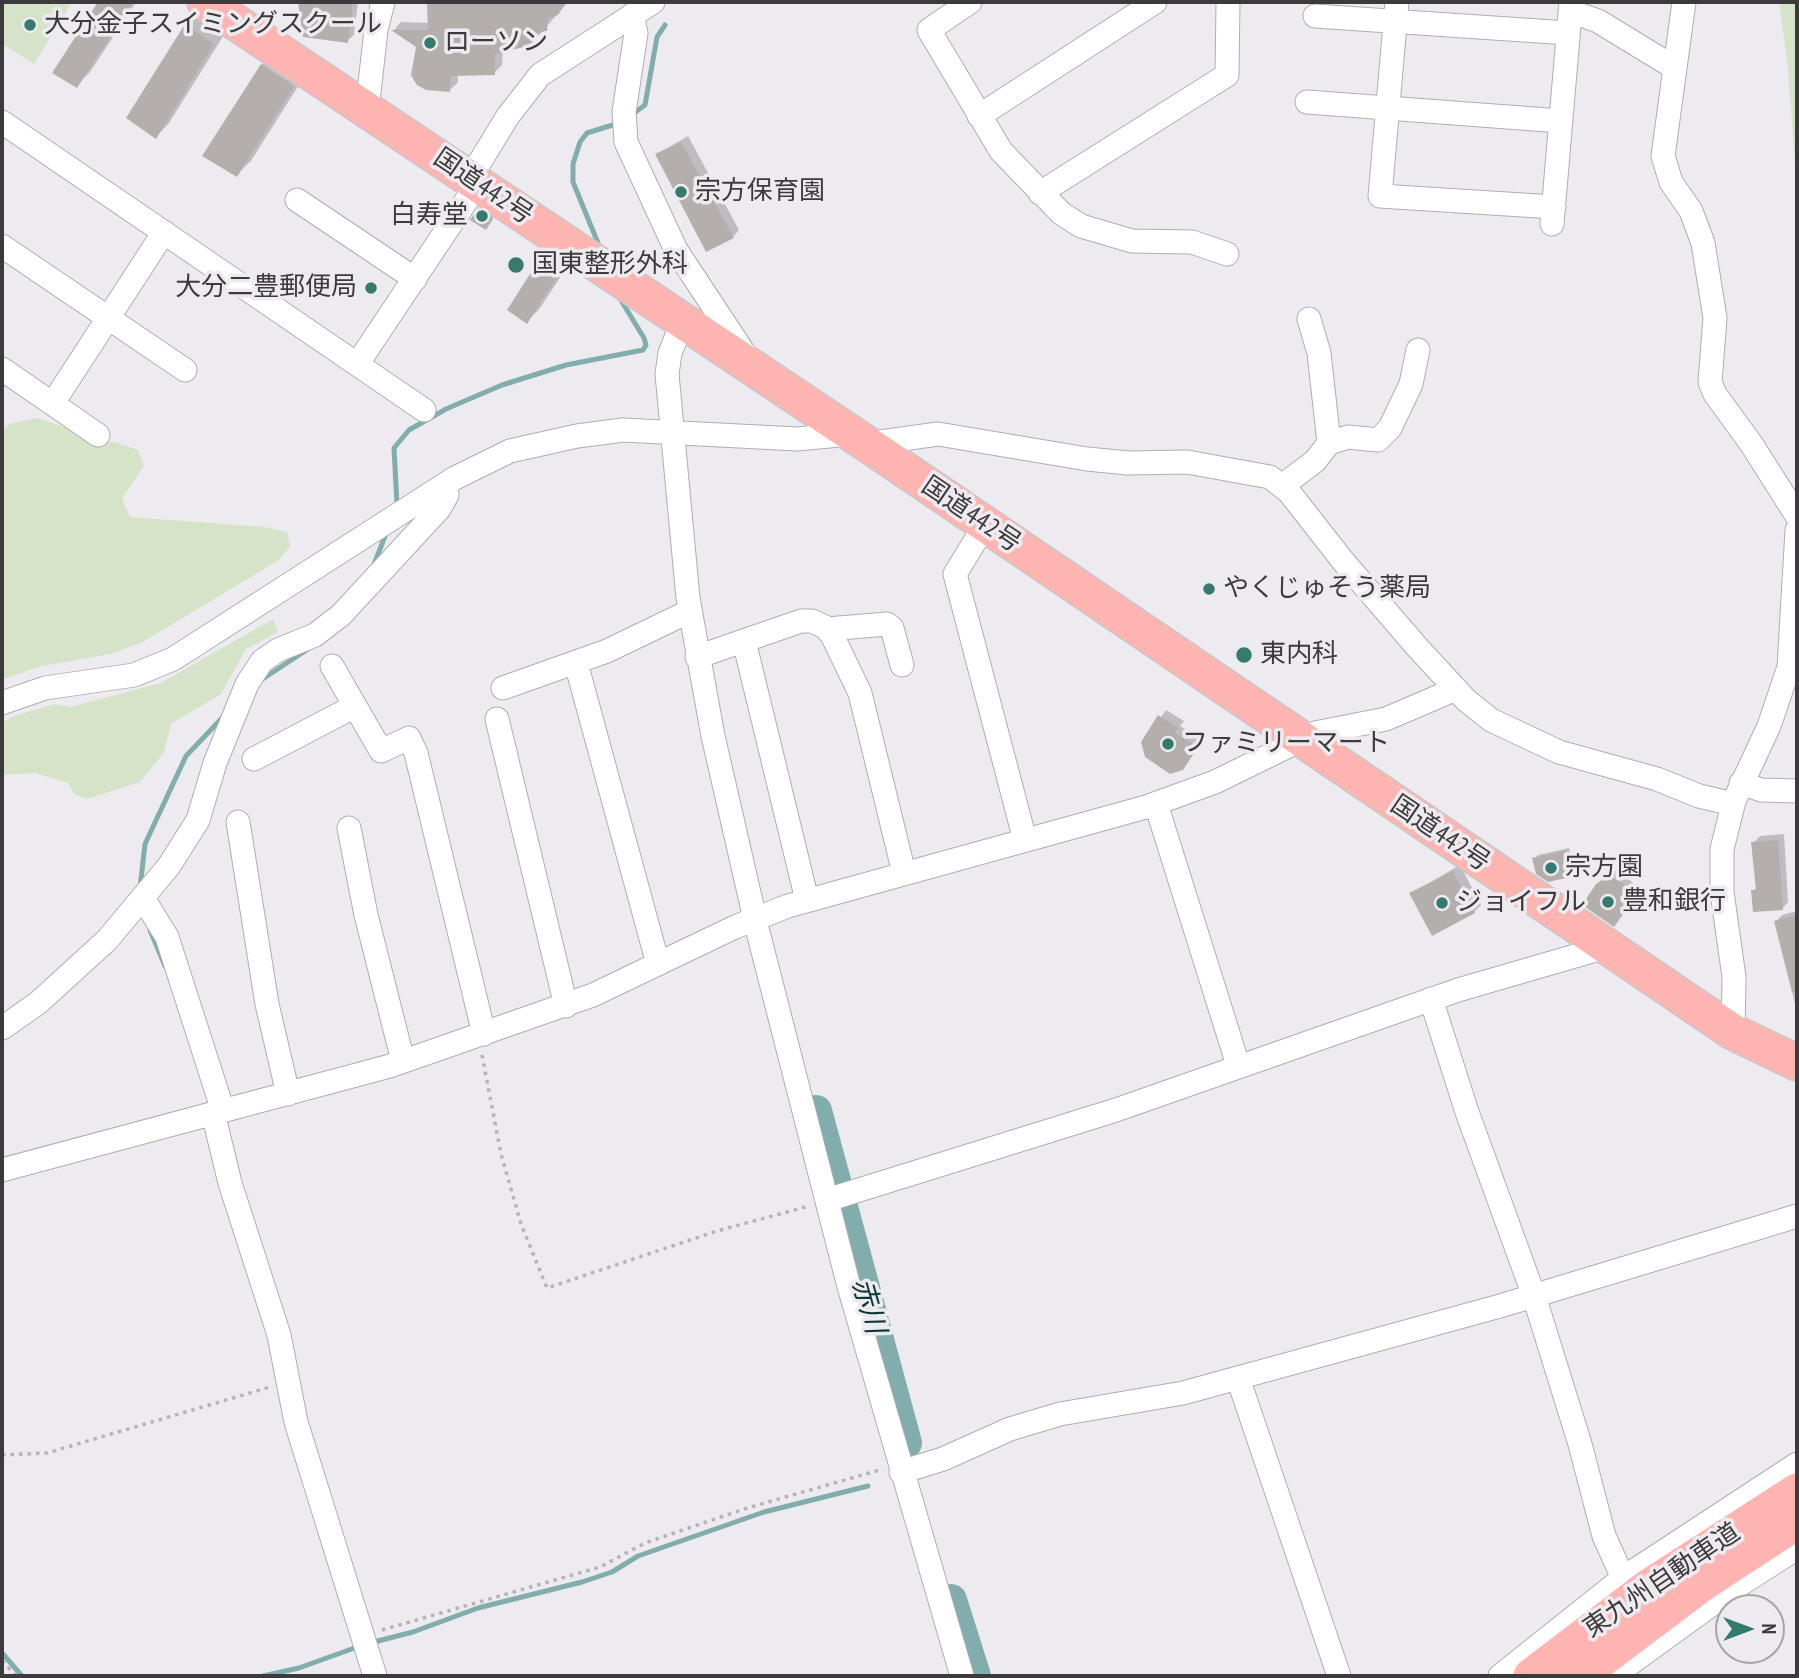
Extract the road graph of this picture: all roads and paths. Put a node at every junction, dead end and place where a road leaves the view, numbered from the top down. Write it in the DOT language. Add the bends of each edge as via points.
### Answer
graph roads {
  1 [pos="205,2"];
  2 [pos="383,2"];
  3 [pos="653,2"];
  4 [pos="969,2"];
  5 [pos="1155,2"];
  6 [pos="1228,2"];
  7 [pos="1684,2"];
  8 [pos="1396,12"];
  9 [pos="632,15"];
  10 [pos="1570,15"];
  11 [pos="1315,16"];
  12 [pos="1675,68"];
  13 [pos="1307,102"];
  14 [pos="1388,108"];
  15 [pos="368,110"];
  16 [pos="979,116"];
  17 [pos="1561,121"];
  18 [pos="2,122"];
  19 [pos="474,181"];
  20 [pos="1040,193"];
  21 [pos="297,200"];
  22 [pos="164,232"];
  23 [pos="2,246"];
  24 [pos="1227,254"];
  25 [pos="415,278"];
  26 [pos="107,317"];
  27 [pos="1309,319"];
  28 [pos="683,321"];
  29 [pos="1418,350"];
  30 [pos="358,363"];
  31 [pos="2,369"];
  32 [pos="185,370"];
  33 [pos="758,372"];
  34 [pos="53,403"];
  35 [pos="424,410"];
  36 [pos="672,432"];
  37 [pos="98,435"];
  38 [pos="858,439"];
  39 [pos="1329,443"];
  40 [pos="443,486"];
  41 [pos="1282,486"];
  42 [pos="1797,516"];
  43 [pos="985,525"];
  44 [pos="1797,530"];
  45 [pos="690,611"];
  46 [pos="827,629"];
  47 [pos="744,641"];
  48 [pos="697,657"];
  49 [pos="576,663"];
  50 [pos="902,665"];
  51 [pos="332,666"];
  52 [pos="503,688"];
  53 [pos="1455,689"];
  54 [pos="1790,693"];
  55 [pos="2,703"];
  56 [pos="355,706"];
  57 [pos="497,719"];
  58 [pos="1301,739"];
  59 [pos="254,759"];
  60 [pos="1797,791"];
  61 [pos="1737,793"];
  62 [pos="1156,804"];
  63 [pos="238,822"];
  64 [pos="349,828"];
  65 [pos="1024,840"];
  66 [pos="904,873"];
  67 [pos="143,898"];
  68 [pos="807,900"];
  69 [pos="755,918"];
  70 [pos="1606,947"];
  71 [pos="657,964"];
  72 [pos="1431,999"];
  73 [pos="566,1006"];
  74 [pos="2,1028"];
  75 [pos="1733,1032"];
  76 [pos="480,1035"];
  77 [pos="403,1061"];
  78 [pos="1797,1063"];
  79 [pos="1238,1065"];
  80 [pos="1797,1087"];
  81 [pos="288,1094"];
  82 [pos="218,1112"];
  83 [pos="2,1170"];
  84 [pos="827,1200"];
  85 [pos="1797,1216"];
  86 [pos="1534,1296"];
  87 [pos="1238,1378"];
  88 [pos="288,1382"];
  89 [pos="2,1455"];
  90 [pos="1797,1464"];
  91 [pos="900,1468"];
  92 [pos="1797,1492"];
  93 [pos="1797,1522"];
  94 [pos="1797,1548"];
  95 [pos="1623,1578"];
  96 [pos="362,1634"];
  97 [pos="2,1661"];
  98 [pos="1642,1667"];
  99 [pos="16,1676"];
  100 [pos="375,1676"];
  101 [pos="962,1676"];
  102 [pos="1339,1676"];
  103 [pos="1500,1676"];
  104 [pos="1531,1676"];
  105 [pos="1580,1676"];
  106 [pos="1613,1676"];
  1 -- 15 [label="highway, 国道442号"];
  2 -- 15 [label="street"];
  3 -- 9 [label="street"];
  4 -- 16 [label="street" via="929,30"];
  5 -- 16 [label="street"];
  6 -- 20 [label="street" via="1227,75"];
  7 -- 12 [label="street"];
  8 -- 10 [label="street"];
  8 -- 11 [label="street"];
  8 -- 14 [label="street"];
  9 -- 19 [label="street" via="540,75 508,116"];
  9 -- 33 [label="street" via="636,33 624,112 626,142 676,250"];
  10 -- 12 [label="street" via="1598,21"];
  10 -- 17 [label="street"];
  12 -- 42 [label="street" via="1663,156 1671,182 1691,211 1703,243 1715,318 1712,388"];
  13 -- 14 [label="street"];
  14 -- 17 [label="street"];
  14 -- 17 [label="street" via="1380,196 1553,216"];
  15 -- 19 [label="highway, 国道442号"];
  16 -- 20 [label="street" via="1008,160"];
  18 -- 22 [label="street"];
  19 -- 25 [label="street"];
  19 -- 28 [label="highway, 国道442号"];
  20 -- 24 [label="street" via="1082,226 1132,241 1192,242"];
  21 -- 25 [label="street"];
  22 -- 26 [label="street"];
  22 -- 30 [label="street"];
  23 -- 26 [label="street"];
  25 -- 30 [label="street"];
  26 -- 32 [label="street"];
  26 -- 34 [label="street"];
  27 -- 39 [label="street" via="1319,353"];
  28 -- 33 [label="highway, 国道442号"];
  28 -- 36 [label="street" via="667,363"];
  29 -- 39 [label="street" via="1411,384 1390,428 1378,440 1348,437"];
  30 -- 35 [label="street"];
  31 -- 34 [label="street"];
  33 -- 38 [label="highway, 国道442号"];
  34 -- 37 [label="street"];
  36 -- 38 [label="street"];
  36 -- 40 [label="street" via="605,432 526,447 485,461"];
  36 -- 45 [label="street"];
  38 -- 41 [label="street" via="946,435 1087,459 1199,463 1257,474"];
  38 -- 43 [label="highway, 国道442号"];
  39 -- 41 [label="street" via="1315,461"];
  40 -- 55 [label="street" via="173,659 134,675 45,688"];
  40 -- 67 [label="street" via="447,495 439,509 341,615 315,635 271,654 254,671 211,774 198,820"];
  41 -- 53 [label="street"];
  43 -- 58 [label="highway, 国道442号"];
  43 -- 65 [label="street" via="955,574"];
  44 -- 54 [label="street"];
  45 -- 48 [label="street"];
  45 -- 49 [label="street"];
  46 -- 47 [label="street" via="820,623 801,621"];
  46 -- 50 [label="street" via="887,624"];
  46 -- 66 [label="street" via="860,693"];
  47 -- 48 [label="street"];
  47 -- 68 [label="street"];
  48 -- 69 [label="street"];
  49 -- 52 [label="street"];
  49 -- 71 [label="street"];
  51 -- 56 [label="street"];
  53 -- 58 [label="street" via="1386,719"];
  53 -- 61 [label="street" via="1491,720 1529,740 1699,796"];
  54 -- 61 [label="street"];
  56 -- 59 [label="street"];
  56 -- 76 [label="street" via="381,751 409,738 416,753"];
  57 -- 73 [label="street"];
  58 -- 62 [label="street" via="1215,782"];
  58 -- 70 [label="highway, 国道442号"];
  60 -- 61 [label="street"];
  61 -- 75 [label="street" via="1724,837 1721,877 1734,977"];
  62 -- 65 [label="street"];
  62 -- 79 [label="street"];
  63 -- 81 [label="street" via="267,1004"];
  64 -- 77 [label="street"];
  65 -- 66 [label="street"];
  66 -- 68 [label="street"];
  67 -- 74 [label="street" via="118,929 62,982"];
  67 -- 82 [label="street" via="167,937"];
  68 -- 69 [label="street"];
  69 -- 71 [label="street"];
  69 -- 84 [label="street"];
  70 -- 72 [label="street"];
  70 -- 75 [label="highway, 国道442号"];
  71 -- 73 [label="street"];
  72 -- 79 [label="street"];
  72 -- 86 [label="street"];
  73 -- 76 [label="street"];
  75 -- 78 [label="highway, 国道442号"];
  75 -- 80 [label="highway, 国道442号"];
  76 -- 77 [label="street"];
  76 -- 84 [label="path" via="501,1154 521,1224 547,1288 716,1231"];
  77 -- 81 [label="street"];
  79 -- 84 [label="street" via="1116,1110"];
  81 -- 82 [label="street"];
  82 -- 83 [label="street"];
  82 -- 88 [label="street" via="230,1183 279,1335"];
  84 -- 91 [label="street"];
  85 -- 86 [label="street"];
  86 -- 87 [label="street"];
  86 -- 95 [label="street" via="1604,1536"];
  87 -- 91 [label="street" via="1060,1413 943,1459"];
  87 -- 102 [label="street"];
  88 -- 89 [label="path" via="47,1452"];
  88 -- 96 [label="street" via="296,1422"];
  90 -- 95 [label="street"];
  91 -- 96 [label="path" via="744,1509 645,1543 600,1567 425,1620"];
  91 -- 101 [label="street"];
  92 -- 104 [label="highway, 東九州自動車道" via="1648,1587"];
  93 -- 105 [label="highway, 東九州自動車道" via="1702,1584"];
  94 -- 98 [label="street" via="1733,1589"];
  95 -- 103 [label="street"];
  96 -- 100 [label="street"];
  97 -- 99 [label="path"];
  98 -- 106 [label="street"];
}
